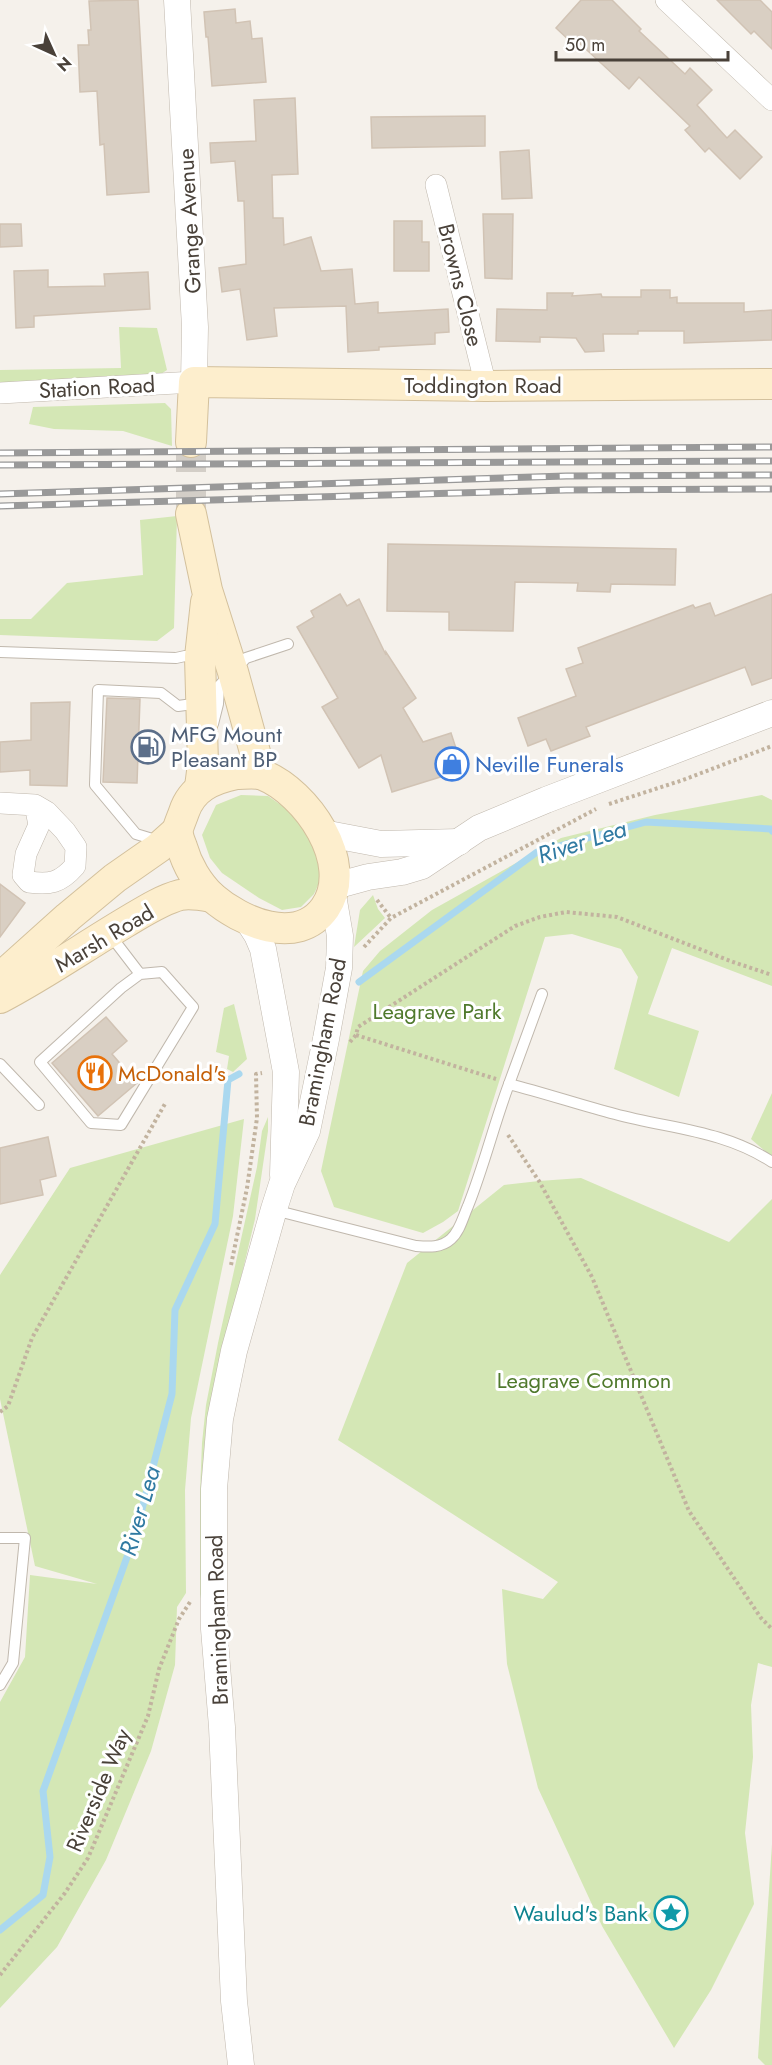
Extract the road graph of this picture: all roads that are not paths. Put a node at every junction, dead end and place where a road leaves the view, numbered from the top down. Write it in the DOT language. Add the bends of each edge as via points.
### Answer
graph roads {
  1 [pos="177,0"];
  2 [pos="666,0"];
  3 [pos="772,100"];
  4 [pos="436,185"];
  5 [pos="194,382"];
  6 [pos="772,384"];
  7 [pos="486,386"];
  8 [pos="0,393"];
  9 [pos="191,442"];
  10 [pos="191,514"];
  11 [pos="207,590"];
  12 [pos="288,644"];
  13 [pos="0,652"];
  14 [pos="200,657"];
  15 [pos="233,672"];
  16 [pos="201,703"];
  17 [pos="772,713"];
  18 [pos="261,774"];
  19 [pos="201,776"];
  20 [pos="0,803"];
  21 [pos="35,805"];
  22 [pos="323,833"];
  23 [pos="171,837"];
  24 [pos="459,842"];
  25 [pos="334,891"];
  26 [pos="212,897"];
  27 [pos="246,918"];
  28 [pos="114,929"];
  29 [pos="140,974"];
  30 [pos="0,978"];
  31 [pos="542,994"];
  32 [pos="0,998"];
  33 [pos="0,1064"];
  34 [pos="509,1084"];
  35 [pos="39,1105"];
  36 [pos="772,1162"];
  37 [pos="282,1184"];
  38 [pos="274,1209"];
  39 [pos="0,1538"];
  40 [pos="0,1685"];
  41 [pos="241,2065"];
  1 -- 5 [label="street, Grange Avenue" via="195,327"];
  2 -- 3 [label="street"];
  4 -- 7 [label="street, Browns Close"];
  5 -- 7 [label="main road, Toddington Road"];
  5 -- 8 [label="street, Station Road"];
  5 -- 9 [label="main road, Grange Avenue"];
  6 -- 7 [label="main road, Toddington Road"];
  10 -- 11 [label="main road"];
  11 -- 14 [label="main road"];
  11 -- 15 [label="main road"];
  12 -- 15 [label="lane" via="246,658"];
  13 -- 14 [label="lane"];
  14 -- 16 [label="main road"];
  15 -- 18 [label="main road"];
  15 -- 19 [label="lane" via="219,686"];
  16 -- 19 [label="main road"];
  16 -- 23 [label="lane" via="178,706 161,693 98,690 95,785 136,834"];
  17 -- 24 [label="street" via="546,800 479,828"];
  18 -- 19 [label="main road"];
  18 -- 22 [label="main road" via="290,793"];
  19 -- 23 [label="main road"];
  20 -- 21 [label="street"];
  22 -- 24 [label="street" via="381,844"];
  22 -- 25 [label="main road" via="333,859"];
  23 -- 26 [label="main road"];
  23 -- 30 [label="main road, Marsh Road" via="115,878"];
  24 -- 25 [label="street" via="422,866 368,877"];
  25 -- 27 [label="main road" via="323,910 307,923 270,929"];
  25 -- 37 [label="street, Bramingham Road" via="340,936 339,968 307,1131"];
  26 -- 27 [label="main road"];
  26 -- 28 [label="main road, Marsh Road" via="192,893 178,896"];
  27 -- 37 [label="street, Bramingham Road" via="263,949 286,1072"];
  28 -- 29 [label="lane" via="117,944"];
  28 -- 32 [label="main road, Marsh Road"];
  29 -- 29 [label="lane" via="162,972 193,1008 121,1125 91,1124 40,1062"];
  31 -- 34 [label="lane"];
  33 -- 35 [label="lane"];
  34 -- 36 [label="lane" via="615,1115 729,1140"];
  34 -- 38 [label="lane" via="479,1177 451,1239 435,1247 416,1246"];
  37 -- 38 [label="street, Bramingham Road"];
  38 -- 41 [label="street, Bramingham Road" via="228,1378 214,1488 214,1629 234,2001"];
  39 -- 40 [label="lane" via="25,1538 13,1663"];
}
